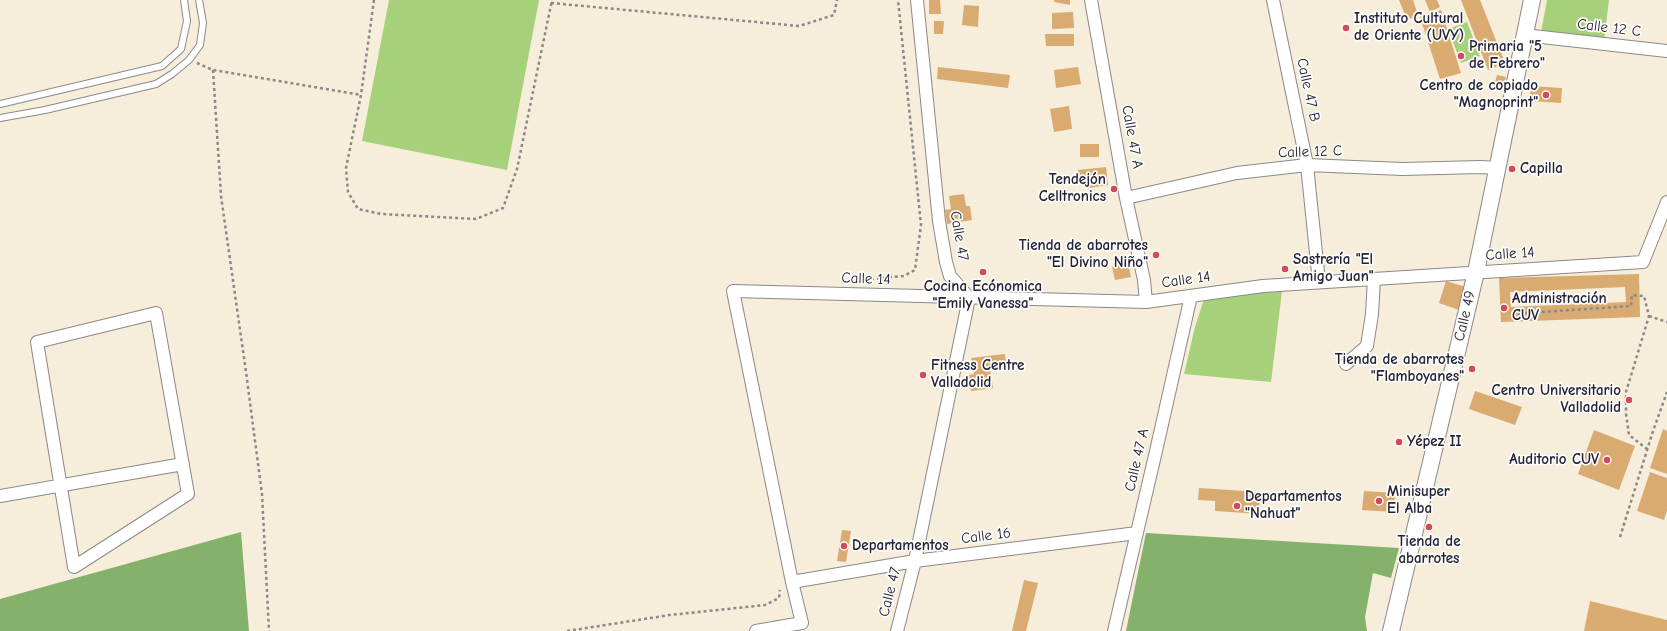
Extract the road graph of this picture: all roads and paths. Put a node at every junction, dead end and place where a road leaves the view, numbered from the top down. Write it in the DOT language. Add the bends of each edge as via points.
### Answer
graph roads {
  1 [pos="184,0"];
  2 [pos="199,0"];
  3 [pos="374,0"];
  4 [pos="837,0"];
  5 [pos="898,0"];
  6 [pos="917,0"];
  7 [pos="1091,0"];
  8 [pos="1273,0"];
  9 [pos="1532,0"];
  10 [pos="552,2"];
  11 [pos="1524,35"];
  12 [pos="1667,51"];
  13 [pos="189,60"];
  14 [pos="213,70"];
  15 [pos="361,95"];
  16 [pos="0,104"];
  17 [pos="0,118"];
  18 [pos="1307,165"];
  19 [pos="1498,168"];
  20 [pos="1126,198"];
  21 [pos="1667,202"];
  22 [pos="1476,272"];
  23 [pos="950,276"];
  24 [pos="1374,279"];
  25 [pos="858,281"];
  26 [pos="1320,282"];
  27 [pos="1191,296"];
  28 [pos="954,297"];
  29 [pos="969,298"];
  30 [pos="1146,302"];
  31 [pos="1512,314"];
  32 [pos="1649,316"];
  33 [pos="1667,322"];
  34 [pos="1346,364"];
  35 [pos="1667,392"];
  36 [pos="1647,449"];
  37 [pos="184,464"];
  38 [pos="60,486"];
  39 [pos="0,496"];
  40 [pos="1136,533"];
  41 [pos="1620,537"];
  42 [pos="915,561"];
  43 [pos="786,584"];
  44 [pos="269,631"];
  45 [pos="567,631"];
  46 [pos="756,631"];
  47 [pos="897,631"];
  48 [pos="1114,631"];
  49 [pos="1391,631"];
  1 -- 16 [label="lane" via="187,21 181,48 162,66"];
  2 -- 13 [label="lane" via="203,23 200,45"];
  3 -- 15 [label="path"];
  4 -- 10 [label="path" via="834,15 799,26"];
  5 -- 25 [label="path" via="921,225 915,270 904,276"];
  6 -- 23 [label="street, Calle 47" via="939,221"];
  7 -- 20 [label="street, Calle 47 A"];
  8 -- 18 [label="street, Calle 47 B"];
  9 -- 11 [label="street, Calle 49"];
  10 -- 15 [label="path" via="517,169 503,208 476,219 381,214 358,209 348,192 346,168"];
  11 -- 12 [label="street, Calle 12 C"];
  11 -- 19 [label="street, Calle 49"];
  13 -- 14 [label="path"];
  13 -- 17 [label="lane" via="156,84"];
  14 -- 15 [label="path"];
  14 -- 44 [label="path" via="222,196 262,494"];
  18 -- 19 [label="street, Calle 12 C" via="1402,169 1480,166"];
  18 -- 20 [label="street, Calle 12 C" via="1237,173"];
  18 -- 26 [label="street, Calle 47 B"];
  19 -- 22 [label="street, Calle 49"];
  20 -- 30 [label="street, Calle 47 A" via="1144,280"];
  21 -- 22 [label="street, Calle 14" via="1643,262"];
  22 -- 24 [label="street, Calle 14"];
  22 -- 49 [label="street, Calle 49"];
  23 -- 28 [label="street"];
  23 -- 29 [label="street, Calle 47"];
  24 -- 26 [label="street, Calle 14"];
  24 -- 34 [label="street" via="1367,346"];
  26 -- 27 [label="street, Calle 14" via="1263,286"];
  27 -- 30 [label="street, Calle 14"];
  27 -- 40 [label="street, Calle 47 A"];
  28 -- 29 [label="street, Calle 14"];
  28 -- 43 [label="street, Calle 14" via="733,291"];
  29 -- 30 [label="street, Calle 14"];
  29 -- 42 [label="street, Calle 47"];
  31 -- 32 [label="path" via="1631,306 1632,295 1644,296"];
  32 -- 33 [label="path"];
  32 -- 36 [label="path" via="1626,392 1629,435"];
  35 -- 36 [label="path"];
  36 -- 41 [label="path"];
  37 -- 38 [label="street"];
  37 -- 38 [label="street" via="188,494 74,567"];
  37 -- 38 [label="street" via="156,313 37,342"];
  38 -- 39 [label="street"];
  40 -- 42 [label="street, Calle 16"];
  40 -- 48 [label="street, Calle 47 A"];
  42 -- 43 [label="street, Calle 16"];
  42 -- 47 [label="street, Calle 47"];
  43 -- 45 [label="path" via="779,598 765,605 670,615"];
  43 -- 46 [label="street" via="802,623"];
}
